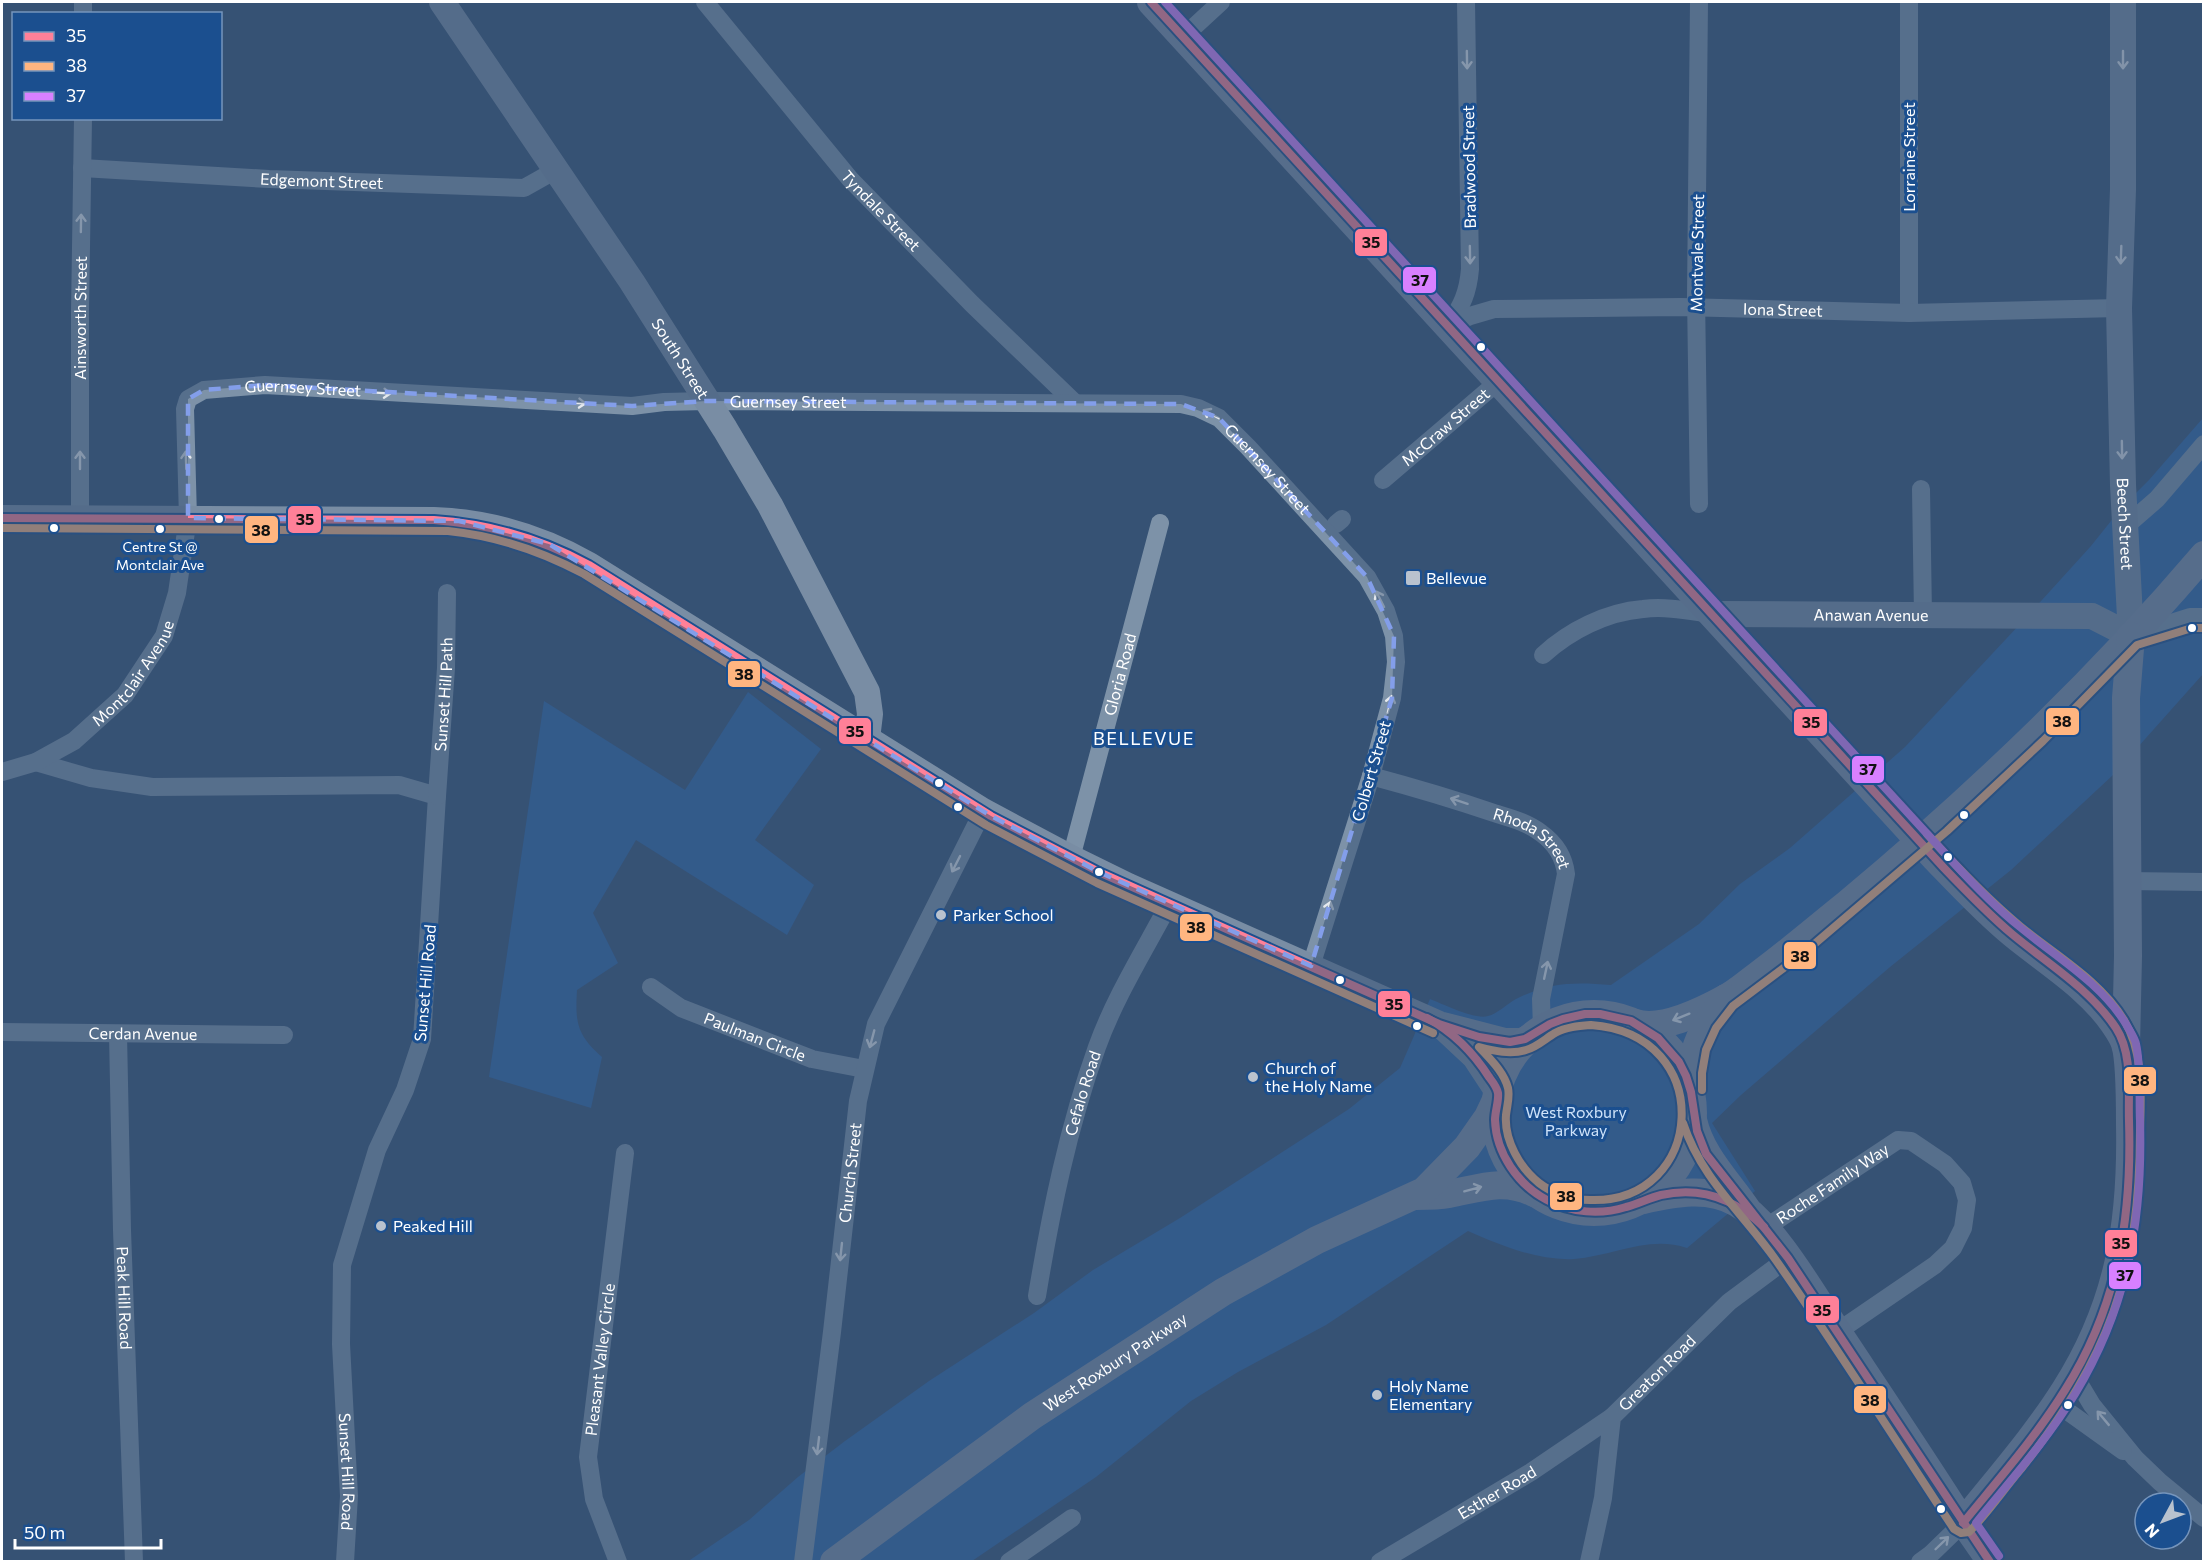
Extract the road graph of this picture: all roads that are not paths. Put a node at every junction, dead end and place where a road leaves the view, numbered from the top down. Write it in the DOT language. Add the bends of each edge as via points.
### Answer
graph roads {
  1 [pos="442,2"];
  2 [pos="705,2"];
  3 [pos="1151,2"];
  4 [pos="1221,2"];
  5 [pos="1466,2"];
  6 [pos="1699,2"];
  7 [pos="1909,2"];
  8 [pos="2123,2"];
  9 [pos="1183,37"];
  10 [pos="83,120"];
  11 [pos="82,168"];
  12 [pos="556,170"];
  13 [pos="2119,308"];
  14 [pos="1696,309"];
  15 [pos="1909,313"];
  16 [pos="1448,326"];
  17 [pos="1499,381"];
  18 [pos="706,401"];
  19 [pos="1075,403"];
  20 [pos="2204,444"];
  21 [pos="1388,476"];
  22 [pos="1921,489"];
  23 [pos="1699,504"];
  24 [pos="2,518"];
  25 [pos="80,518"];
  26 [pos="188,518"];
  27 [pos="1160,523"];
  28 [pos="2126,526"];
  29 [pos="2204,555"];
  30 [pos="1367,577"];
  31 [pos="447,593"];
  32 [pos="1712,615"];
  33 [pos="1923,615"];
  34 [pos="2204,617"];
  35 [pos="2131,636"];
  36 [pos="1543,655"];
  37 [pos="867,739"];
  38 [pos="36,762"];
  39 [pos="2,772"];
  40 [pos="1371,776"];
  41 [pos="437,796"];
  42 [pos="983,811"];
  43 [pos="1919,841"];
  44 [pos="1071,858"];
  45 [pos="2127,881"];
  46 [pos="2204,882"];
  47 [pos="1169,904"];
  48 [pos="1311,966"];
  49 [pos="651,987"];
  50 [pos="1726,998"];
  51 [pos="1635,1023"];
  52 [pos="1439,1024"];
  53 [pos="2,1032"];
  54 [pos="1537,1032"];
  55 [pos="118,1034"];
  56 [pos="284,1035"];
  57 [pos="2126,1046"];
  58 [pos="864,1069"];
  59 [pos="1691,1090"];
  60 [pos="1497,1096"];
  61 [pos="1693,1120"];
  62 [pos="625,1153"];
  63 [pos="1416,1196"];
  64 [pos="1540,1196"];
  65 [pos="1643,1200"];
  66 [pos="1757,1220"];
  67 [pos="1788,1258"];
  68 [pos="1037,1296"];
  69 [pos="1837,1332"];
  70 [pos="2074,1375"];
  71 [pos="2056,1403"];
  72 [pos="1612,1417"];
  73 [pos="2135,1458"];
  74 [pos="1072,1518"];
  75 [pos="2204,1518"];
  76 [pos="1963,1523"];
  77 [pos="134,1562"];
  78 [pos="345,1562"];
  79 [pos="618,1562"];
  80 [pos="803,1562"];
  81 [pos="834,1562"];
  82 [pos="1009,1562"];
  83 [pos="1380,1562"];
  84 [pos="1589,1562"];
  85 [pos="1920,1562"];
  86 [pos="1990,1562"];
  1 -- 12 [label="street, South Street"];
  2 -- 19 [label="street, Tyndale Street" via="850,179"];
  3 -- 9 [label="main road"];
  4 -- 9 [label="street"];
  5 -- 16 [label="street, Bradwood Street, one-way" via="1470,269 1468,290"];
  6 -- 14 [label="street, Montvale Street"];
  7 -- 15 [label="street, Lorraine Street"];
  8 -- 13 [label="street, Beech Street, one-way"];
  9 -- 16 [label="main road"];
  10 -- 11 [label="street, Ainsworth Street"];
  11 -- 12 [label="street, Edgemont Street" via="524,188"];
  25 -- 11 [label="street, Ainsworth Street, one-way"];
  12 -- 18 [label="street, South Street"];
  13 -- 15 [label="street, Iona Street"];
  13 -- 28 [label="street, Beech Street, one-way"];
  14 -- 15 [label="street, Iona Street"];
  14 -- 16 [label="street, Iona Street" via="1494,309"];
  14 -- 23 [label="street, Montvale Street"];
  16 -- 17 [label="main road"];
  17 -- 21 [label="street, McCraw Street"];
  17 -- 32 [label="main road"];
  18 -- 19 [label="street, Guernsey Street"];
  26 -- 18 [label="street, Guernsey Street, one-way" via="184,409 188,399 204,390 265,385 632,406"];
  18 -- 37 [label="street, South Street" via="770,505 867,692"];
  30 -- 19 [label="street, Guernsey Street, one-way" via="1219,418 1181,404"];
  20 -- 28 [label="street" via="2157,499"];
  22 -- 33 [label="street"];
  24 -- 25 [label="street"];
  25 -- 26 [label="street"];
  26 -- 37 [label="street" via="449,521 493,526 527,536 589,565"];
  26 -- 38 [label="street, Montclair Avenue" via="177,594 164,636 125,695 74,741"];
  27 -- 44 [label="street, Gloria Road"];
  28 -- 35 [label="street, Beech Street"];
  29 -- 35 [label="main road"];
  40 -- 30 [label="street, Colbert Street, one-way" via="1392,698 1396,662 1390,623"];
  31 -- 41 [label="street, Sunset Hill Path"];
  32 -- 33 [label="street, Anawan Avenue"];
  32 -- 36 [label="street, Anawan Avenue" via="1662,608 1627,611 1580,629"];
  32 -- 43 [label="main road"];
  33 -- 35 [label="street, Anawan Avenue" via="2092,615"];
  34 -- 35 [label="street" via="2190,617"];
  35 -- 43 [label="main road" via="2035,734"];
  35 -- 45 [label="main road, Beech Street" via="2126,698"];
  37 -- 42 [label="street"];
  38 -- 39 [label="street, Montclair Avenue"];
  38 -- 41 [label="street" via="91,778 152,787 399,785"];
  48 -- 40 [label="street, Colbert Street, one-way"];
  54 -- 40 [label="street, Rhoda Street, one-way" via="1566,874 1560,853 1527,824"];
  41 -- 78 [label="street, Sunset Hill Road" via="422,1039 405,1090 377,1150 342,1265 340,1344 349,1496"];
  42 -- 44 [label="street"];
  42 -- 58 [label="street, Church Street, one-way" via="876,1024"];
  43 -- 50 [label="main road" via="1798,944"];
  43 -- 57 [label="main road" via="1989,914 2094,1001 2114,1023"];
  44 -- 47 [label="street"];
  45 -- 46 [label="street"];
  45 -- 57 [label="main road, Beech Street"];
  47 -- 48 [label="street"];
  47 -- 68 [label="street, Cefalo Road" via="1120,994 1079,1100 1053,1205"];
  48 -- 52 [label="street"];
  49 -- 58 [label="street, Paulman Circle" via="681,1008 812,1059"];
  50 -- 51 [label="main road, one-way" via="1661,1024"];
  50 -- 59 [label="main road" via="1707,1023 1696,1047"];
  51 -- 54 [label="main road" via="1588,1014 1564,1018"];
  51 -- 59 [label="main road" via="1666,1045"];
  52 -- 54 [label="street" via="1505,1041 1522,1041"];
  52 -- 60 [label="street" via="1475,1057"];
  53 -- 55 [label="street, Cerdan Avenue"];
  54 -- 60 [label="main road" via="1506,1066"];
  55 -- 56 [label="street, Cerdan Avenue"];
  55 -- 77 [label="street, Peak Hill Road"];
  57 -- 70 [label="main road, Beech Street" via="2130,1140 2127,1227 2101,1321"];
  58 -- 80 [label="street, Church Street, one-way"];
  59 -- 61 [label="main road"];
  60 -- 63 [label="main road, West Roxbury Parkway" via="1467,1147"];
  60 -- 64 [label="main road" via="1495,1123 1502,1151 1518,1176"];
  61 -- 65 [label="main road" via="1688,1147 1678,1166 1666,1183"];
  61 -- 66 [label="main road" via="1707,1155"];
  62 -- 79 [label="street, Pleasant Valley Circle" via="588,1457 594,1499"];
  63 -- 64 [label="main road, West Roxbury Parkway, one-way" via="1446,1195 1499,1184"];
  63 -- 81 [label="main road, West Roxbury Parkway" via="1317,1240 1224,1292 1023,1422"];
  64 -- 65 [label="main road" via="1568,1209 1599,1213"];
  65 -- 66 [label="main road" via="1702,1193 1723,1197"];
  66 -- 67 [label="main road"];
  66 -- 69 [label="street, Roche Family Way" via="1898,1140 1911,1141 1945,1164 1962,1183 1967,1200 1963,1228 1953,1248 1935,1265"];
  67 -- 69 [label="main road"];
  67 -- 72 [label="street, Greaton Road" via="1729,1302"];
  69 -- 76 [label="main road"];
  70 -- 71 [label="main road, Beech Street"];
  73 -- 70 [label="street, one-way" via="2092,1405"];
  71 -- 73 [label="street"];
  71 -- 76 [label="main road, Beech Street"];
  72 -- 83 [label="street, Esther Road" via="1531,1472"];
  72 -- 84 [label="street, Greaton Road" via="1603,1498"];
  73 -- 75 [label="street"];
  74 -- 82 [label="street"];
  85 -- 76 [label="street, one-way"];
  76 -- 86 [label="street"];
}
